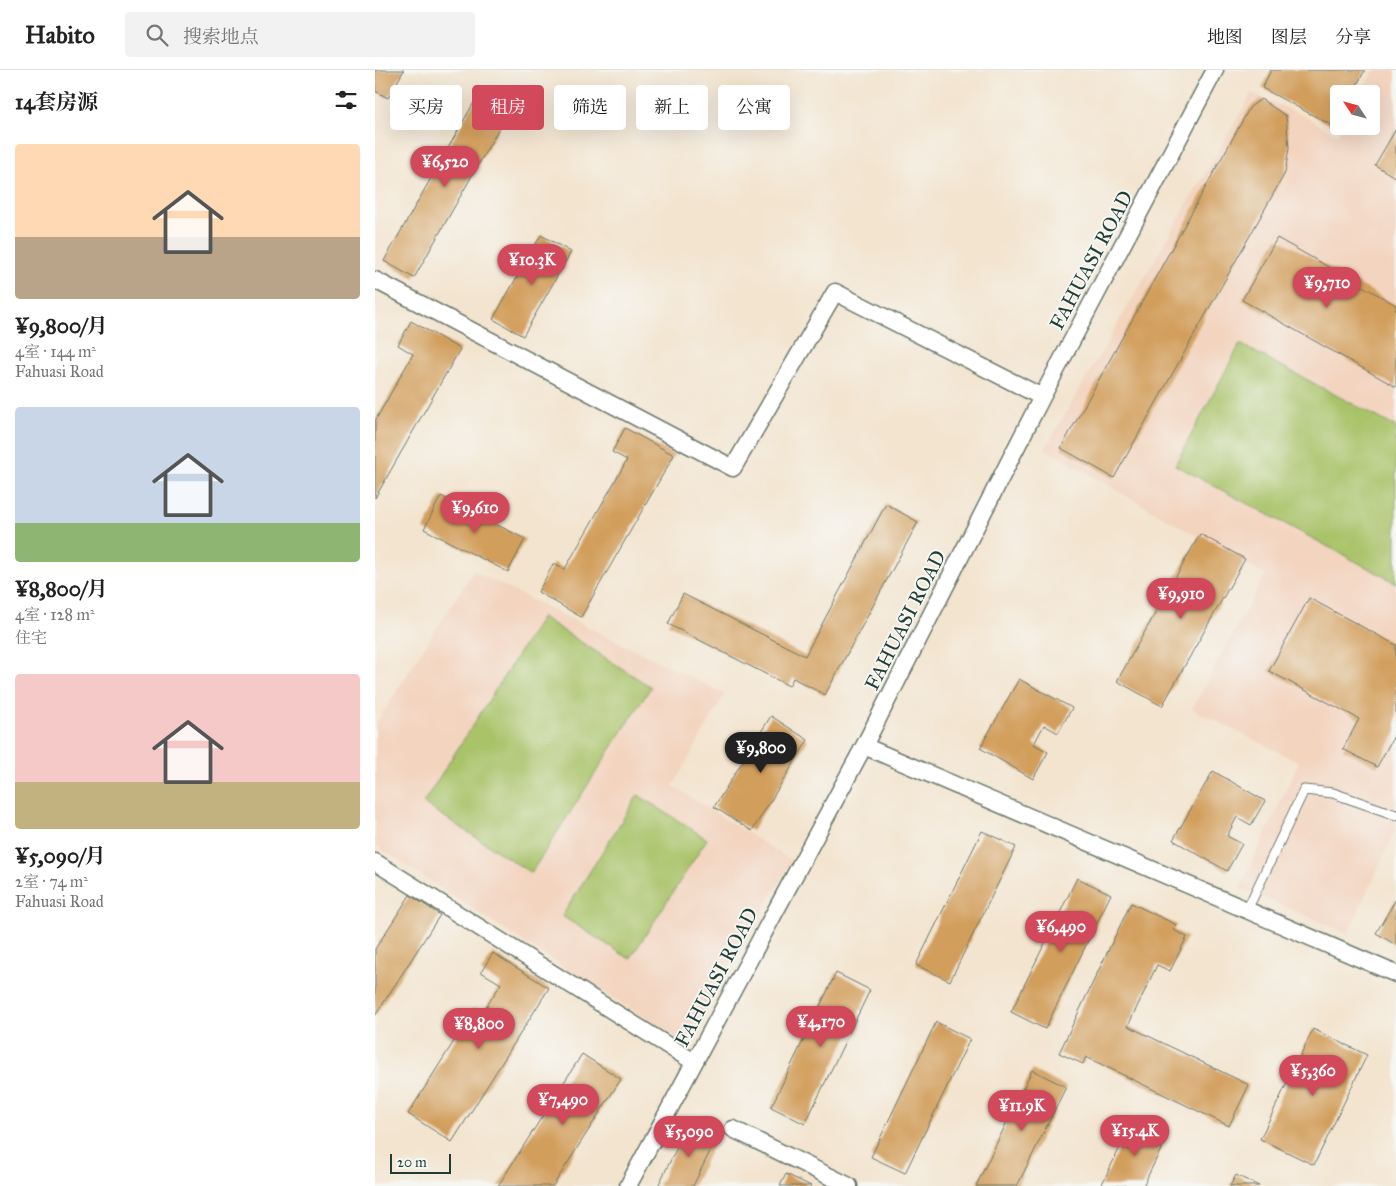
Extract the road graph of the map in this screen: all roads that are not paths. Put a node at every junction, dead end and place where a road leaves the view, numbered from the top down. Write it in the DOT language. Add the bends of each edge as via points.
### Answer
graph roads {
  1 [pos="1215,70"];
  2 [pos="375,280"];
  3 [pos="1043,397"];
  4 [pos="864,746"];
  5 [pos="1396,815"];
  6 [pos="375,862"];
  7 [pos="1247,910"];
  8 [pos="1396,974"];
  9 [pos="694,1062"];
  10 [pos="733,1129"];
  11 [pos="628,1186"];
  12 [pos="849,1186"];
  1 -- 3 [label="street, FAHUASI ROAD"];
  2 -- 3 [label="street" via="733,468 835,292"];
  3 -- 4 [label="street, FAHUASI ROAD"];
  4 -- 7 [label="street"];
  4 -- 9 [label="street, FAHUASI ROAD"];
  5 -- 7 [label="lane" via="1333,793 1304,790"];
  6 -- 9 [label="street"];
  7 -- 8 [label="street"];
  9 -- 11 [label="street, FAHUASI ROAD"];
  10 -- 12 [label="street"];
}
